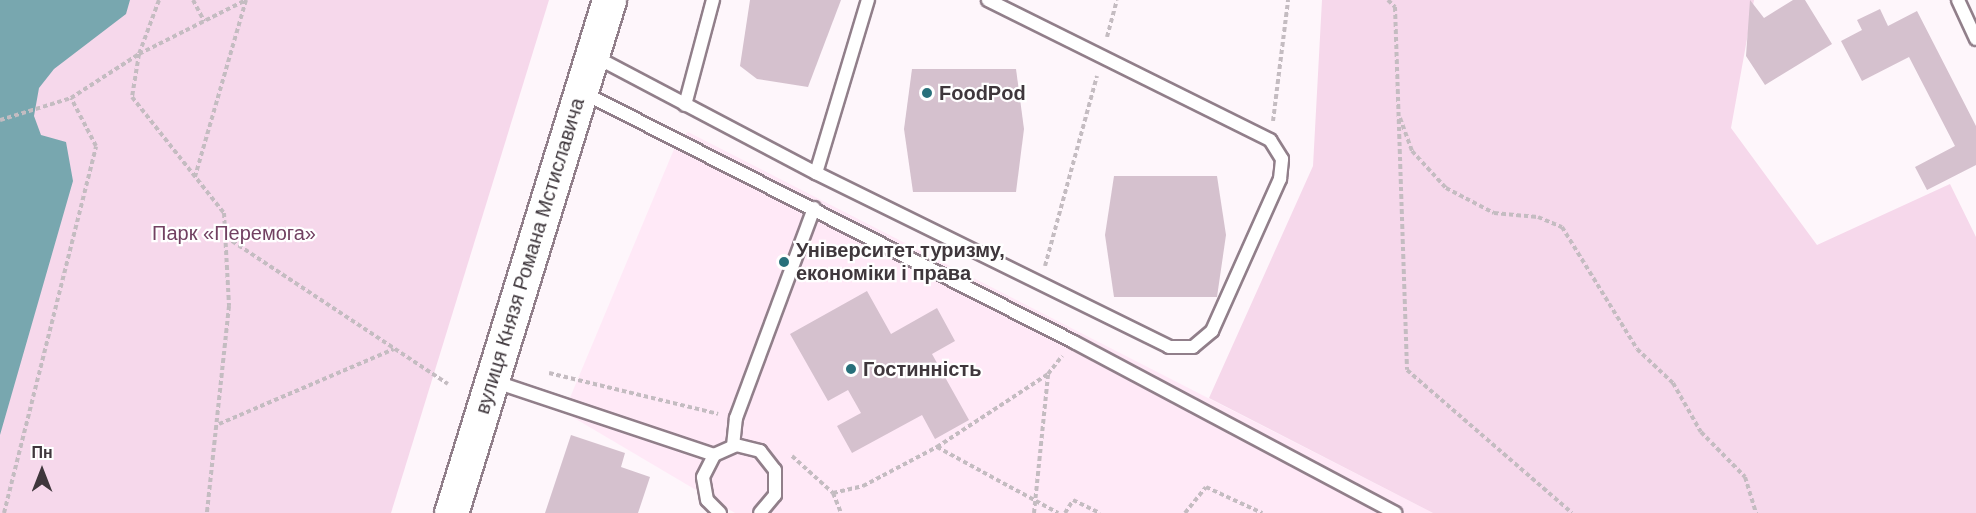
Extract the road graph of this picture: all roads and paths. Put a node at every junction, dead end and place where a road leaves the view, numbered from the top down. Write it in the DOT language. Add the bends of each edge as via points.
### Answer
graph roads {
  1 [pos="159,0"];
  2 [pos="193,0"];
  3 [pos="246,0"];
  4 [pos="609,0"];
  5 [pos="713,0"];
  6 [pos="868,0"];
  7 [pos="988,0"];
  8 [pos="1117,0"];
  9 [pos="1288,0"];
  10 [pos="1388,0"];
  11 [pos="1958,0"];
  12 [pos="204,21"];
  13 [pos="1976,39"];
  14 [pos="1105,45"];
  15 [pos="139,54"];
  16 [pos="592,55"];
  17 [pos="1099,68"];
  18 [pos="581,91"];
  19 [pos="1276,97"];
  20 [pos="71,98"];
  21 [pos="685,105"];
  22 [pos="1398,115"];
  23 [pos="0,120"];
  24 [pos="816,173"];
  25 [pos="195,177"];
  26 [pos="814,208"];
  27 [pos="226,236"];
  28 [pos="1040,284"];
  29 [pos="1074,342"];
  30 [pos="395,349"];
  31 [pos="549,373"];
  32 [pos="1048,375"];
  33 [pos="492,381"];
  34 [pos="448,384"];
  35 [pos="736,418"];
  36 [pos="218,424"];
  37 [pos="733,446"];
  38 [pos="937,447"];
  39 [pos="785,450"];
  40 [pos="714,455"];
  41 [pos="833,493"];
  42 [pos="1038,501"];
  43 [pos="764,509"];
  44 [pos="4,513"];
  45 [pos="207,513"];
  46 [pos="451,513"];
  47 [pos="720,513"];
  48 [pos="780,513"];
  49 [pos="841,513"];
  50 [pos="1034,513"];
  51 [pos="1058,513"];
  52 [pos="1065,513"];
  53 [pos="1100,513"];
  54 [pos="1185,513"];
  55 [pos="1262,513"];
  56 [pos="1395,513"];
  57 [pos="1572,513"];
  58 [pos="1756,513"];
  1 -- 15 [label="path"];
  2 -- 12 [label="path"];
  3 -- 12 [label="path"];
  3 -- 25 [label="path"];
  4 -- 16 [label="street, вулиця Князя Романа Мстиславича"];
  5 -- 21 [label="lane"];
  6 -- 24 [label="lane"];
  7 -- 28 [label="lane" via="1270,140 1282,159 1280,179 1212,331 1193,347 1168,347"];
  8 -- 14 [label="path"];
  9 -- 19 [label="path"];
  10 -- 22 [label="path" via="1395,8"];
  11 -- 13 [label="lane"];
  12 -- 15 [label="path"];
  15 -- 20 [label="path"];
  15 -- 25 [label="path" via="132,97"];
  16 -- 18 [label="street, вулиця Князя Романа Мстиславича"];
  16 -- 21 [label="lane"];
  17 -- 28 [label="path"];
  18 -- 26 [label="lane"];
  18 -- 33 [label="street, вулиця Князя Романа Мстиславича"];
  20 -- 23 [label="path"];
  20 -- 44 [label="path" via="96,146"];
  21 -- 24 [label="lane"];
  22 -- 57 [label="path" via="1407,370"];
  22 -- 58 [label="path" via="1412,151 1446,188 1494,213 1538,217 1562,227 1637,349 1673,383 1701,432 1745,477"];
  24 -- 28 [label="lane"];
  25 -- 27 [label="path" via="224,213"];
  26 -- 29 [label="lane"];
  26 -- 35 [label="lane"];
  27 -- 30 [label="path"];
  27 -- 36 [label="path" via="229,306"];
  29 -- 32 [label="path"];
  29 -- 56 [label="lane"];
  30 -- 34 [label="path"];
  30 -- 36 [label="path"];
  31 -- 35 [label="path"];
  32 -- 38 [label="path"];
  32 -- 42 [label="path"];
  33 -- 40 [label="lane"];
  33 -- 46 [label="street, вулиця Князя Романа Мстиславича"];
  35 -- 37 [label="lane"];
  36 -- 45 [label="path"];
  37 -- 40 [label="lane"];
  37 -- 43 [label="lane" via="749,446 769,459 777,483"];
  38 -- 41 [label="path" via="863,486"];
  38 -- 42 [label="path"];
  39 -- 41 [label="path"];
  40 -- 47 [label="lane" via="703,489"];
  41 -- 49 [label="path"];
  42 -- 50 [label="path"];
  42 -- 51 [label="path"];
  43 -- 48 [label="lane"];
  52 -- 53 [label="path" via="1073,500"];
  54 -- 55 [label="path" via="1206,487"];
}
